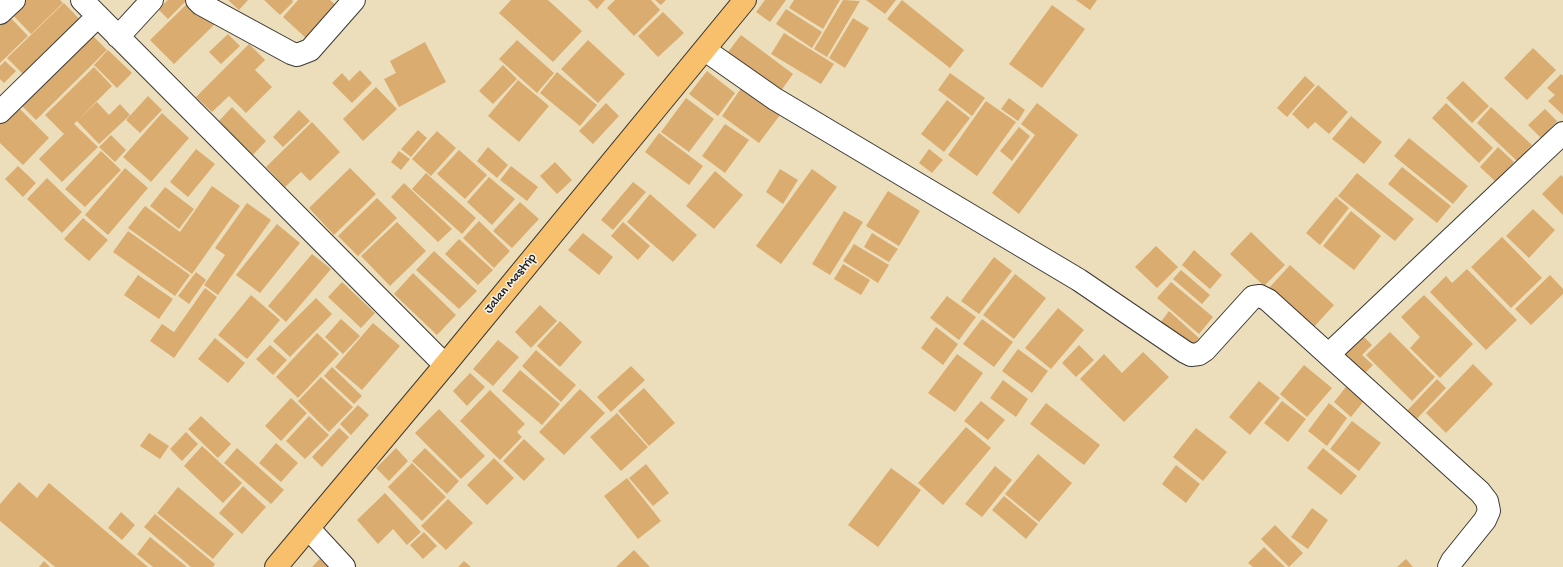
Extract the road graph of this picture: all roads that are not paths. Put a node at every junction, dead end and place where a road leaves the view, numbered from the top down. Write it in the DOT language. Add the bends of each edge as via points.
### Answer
graph roads {
  1 [pos="14,0"];
  2 [pos="82,0"];
  3 [pos="152,0"];
  4 [pos="197,0"];
  5 [pos="354,0"];
  6 [pos="745,0"];
  7 [pos="0,13"];
  8 [pos="98,16"];
  9 [pos="118,37"];
  10 [pos="705,50"];
  11 [pos="0,112"];
  12 [pos="1563,134"];
  13 [pos="1329,354"];
  14 [pos="445,365"];
  15 [pos="309,529"];
  16 [pos="276,567"];
  17 [pos="344,567"];
  18 [pos="1449,567"];
  1 -- 7 [label="street"];
  2 -- 8 [label="street"];
  3 -- 9 [label="street"];
  4 -- 5 [label="street" via="291,54 297,54 310,50"];
  6 -- 10 [label="main road, Jalan Mastrip"];
  8 -- 9 [label="street"];
  8 -- 11 [label="street"];
  9 -- 14 [label="street"];
  10 -- 13 [label="street" via="775,99 1079,280 1191,355 1204,350 1246,303 1253,297 1260,296 1268,300"];
  10 -- 14 [label="main road, Jalan Mastrip"];
  12 -- 13 [label="street"];
  13 -- 18 [label="street" via="1487,501 1489,511 1485,520"];
  14 -- 15 [label="main road, Jalan Mastrip"];
  15 -- 16 [label="main road, Jalan Mastrip"];
  15 -- 17 [label="street"];
}
